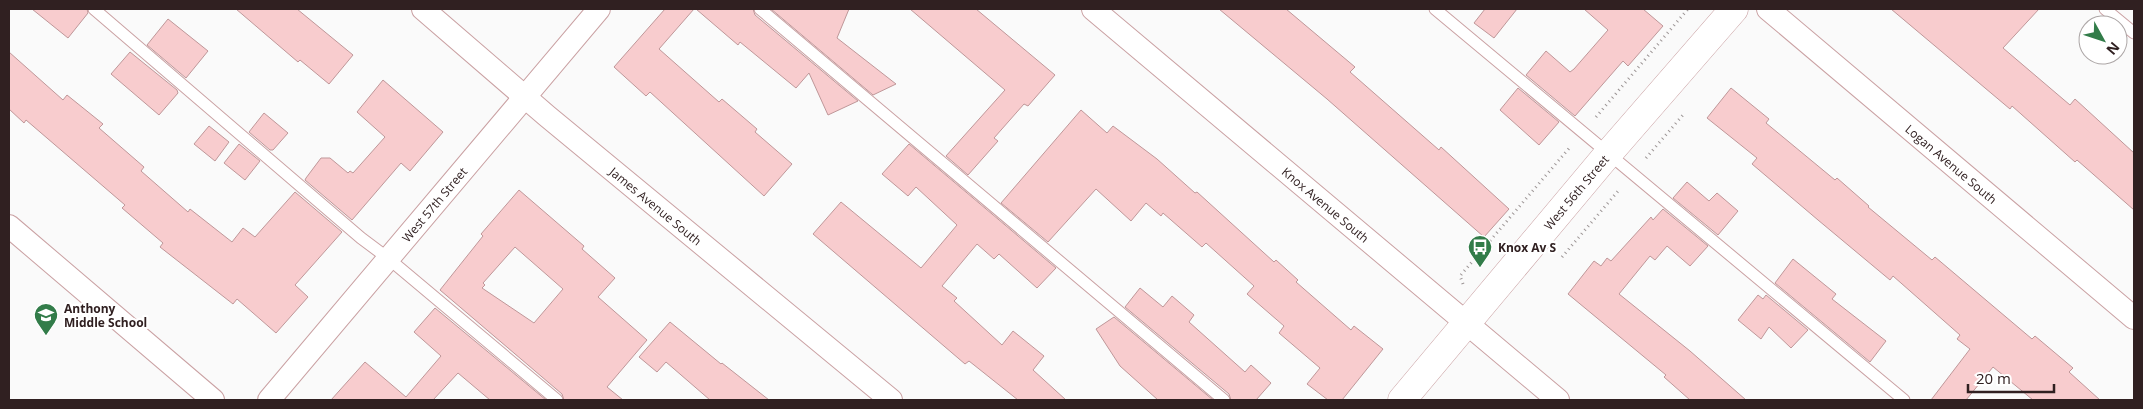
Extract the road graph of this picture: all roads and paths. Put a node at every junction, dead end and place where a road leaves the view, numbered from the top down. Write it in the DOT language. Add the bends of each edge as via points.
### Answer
graph roads {
  1 [pos="94,9"];
  2 [pos="423,9"];
  3 [pos="599,9"];
  4 [pos="760,9"];
  5 [pos="1093,9"];
  6 [pos="1435,9"];
  7 [pos="1734,9"];
  8 [pos="1768,9"];
  9 [pos="2105,9"];
  10 [pos="2134,33"];
  11 [pos="525,96"];
  12 [pos="1608,154"];
  13 [pos="9,226"];
  14 [pos="389,259"];
  15 [pos="2134,318"];
  16 [pos="1467,324"];
  17 [pos="213,400"];
  18 [pos="269,400"];
  19 [pos="557,400"];
  20 [pos="891,400"];
  21 [pos="1224,400"];
  22 [pos="1402,400"];
  23 [pos="1558,400"];
  24 [pos="1904,400"];
  1 -- 14 [label="lane"];
  2 -- 11 [label="street, James Avenue South"];
  3 -- 11 [label="street, West 57th Street"];
  4 -- 21 [label="lane"];
  5 -- 16 [label="street, Knox Avenue South"];
  6 -- 12 [label="lane"];
  7 -- 12 [label="street, West 56th Street"];
  8 -- 15 [label="street, Logan Avenue South"];
  9 -- 10 [label="lane"];
  11 -- 14 [label="street, West 57th Street"];
  11 -- 20 [label="street, James Avenue South"];
  12 -- 16 [label="street, West 56th Street"];
  12 -- 24 [label="lane"];
  13 -- 17 [label="street"];
  14 -- 18 [label="street, West 57th Street"];
  14 -- 19 [label="lane"];
  16 -- 22 [label="street, West 56th Street"];
  16 -- 23 [label="street, Knox Avenue South"];
}
